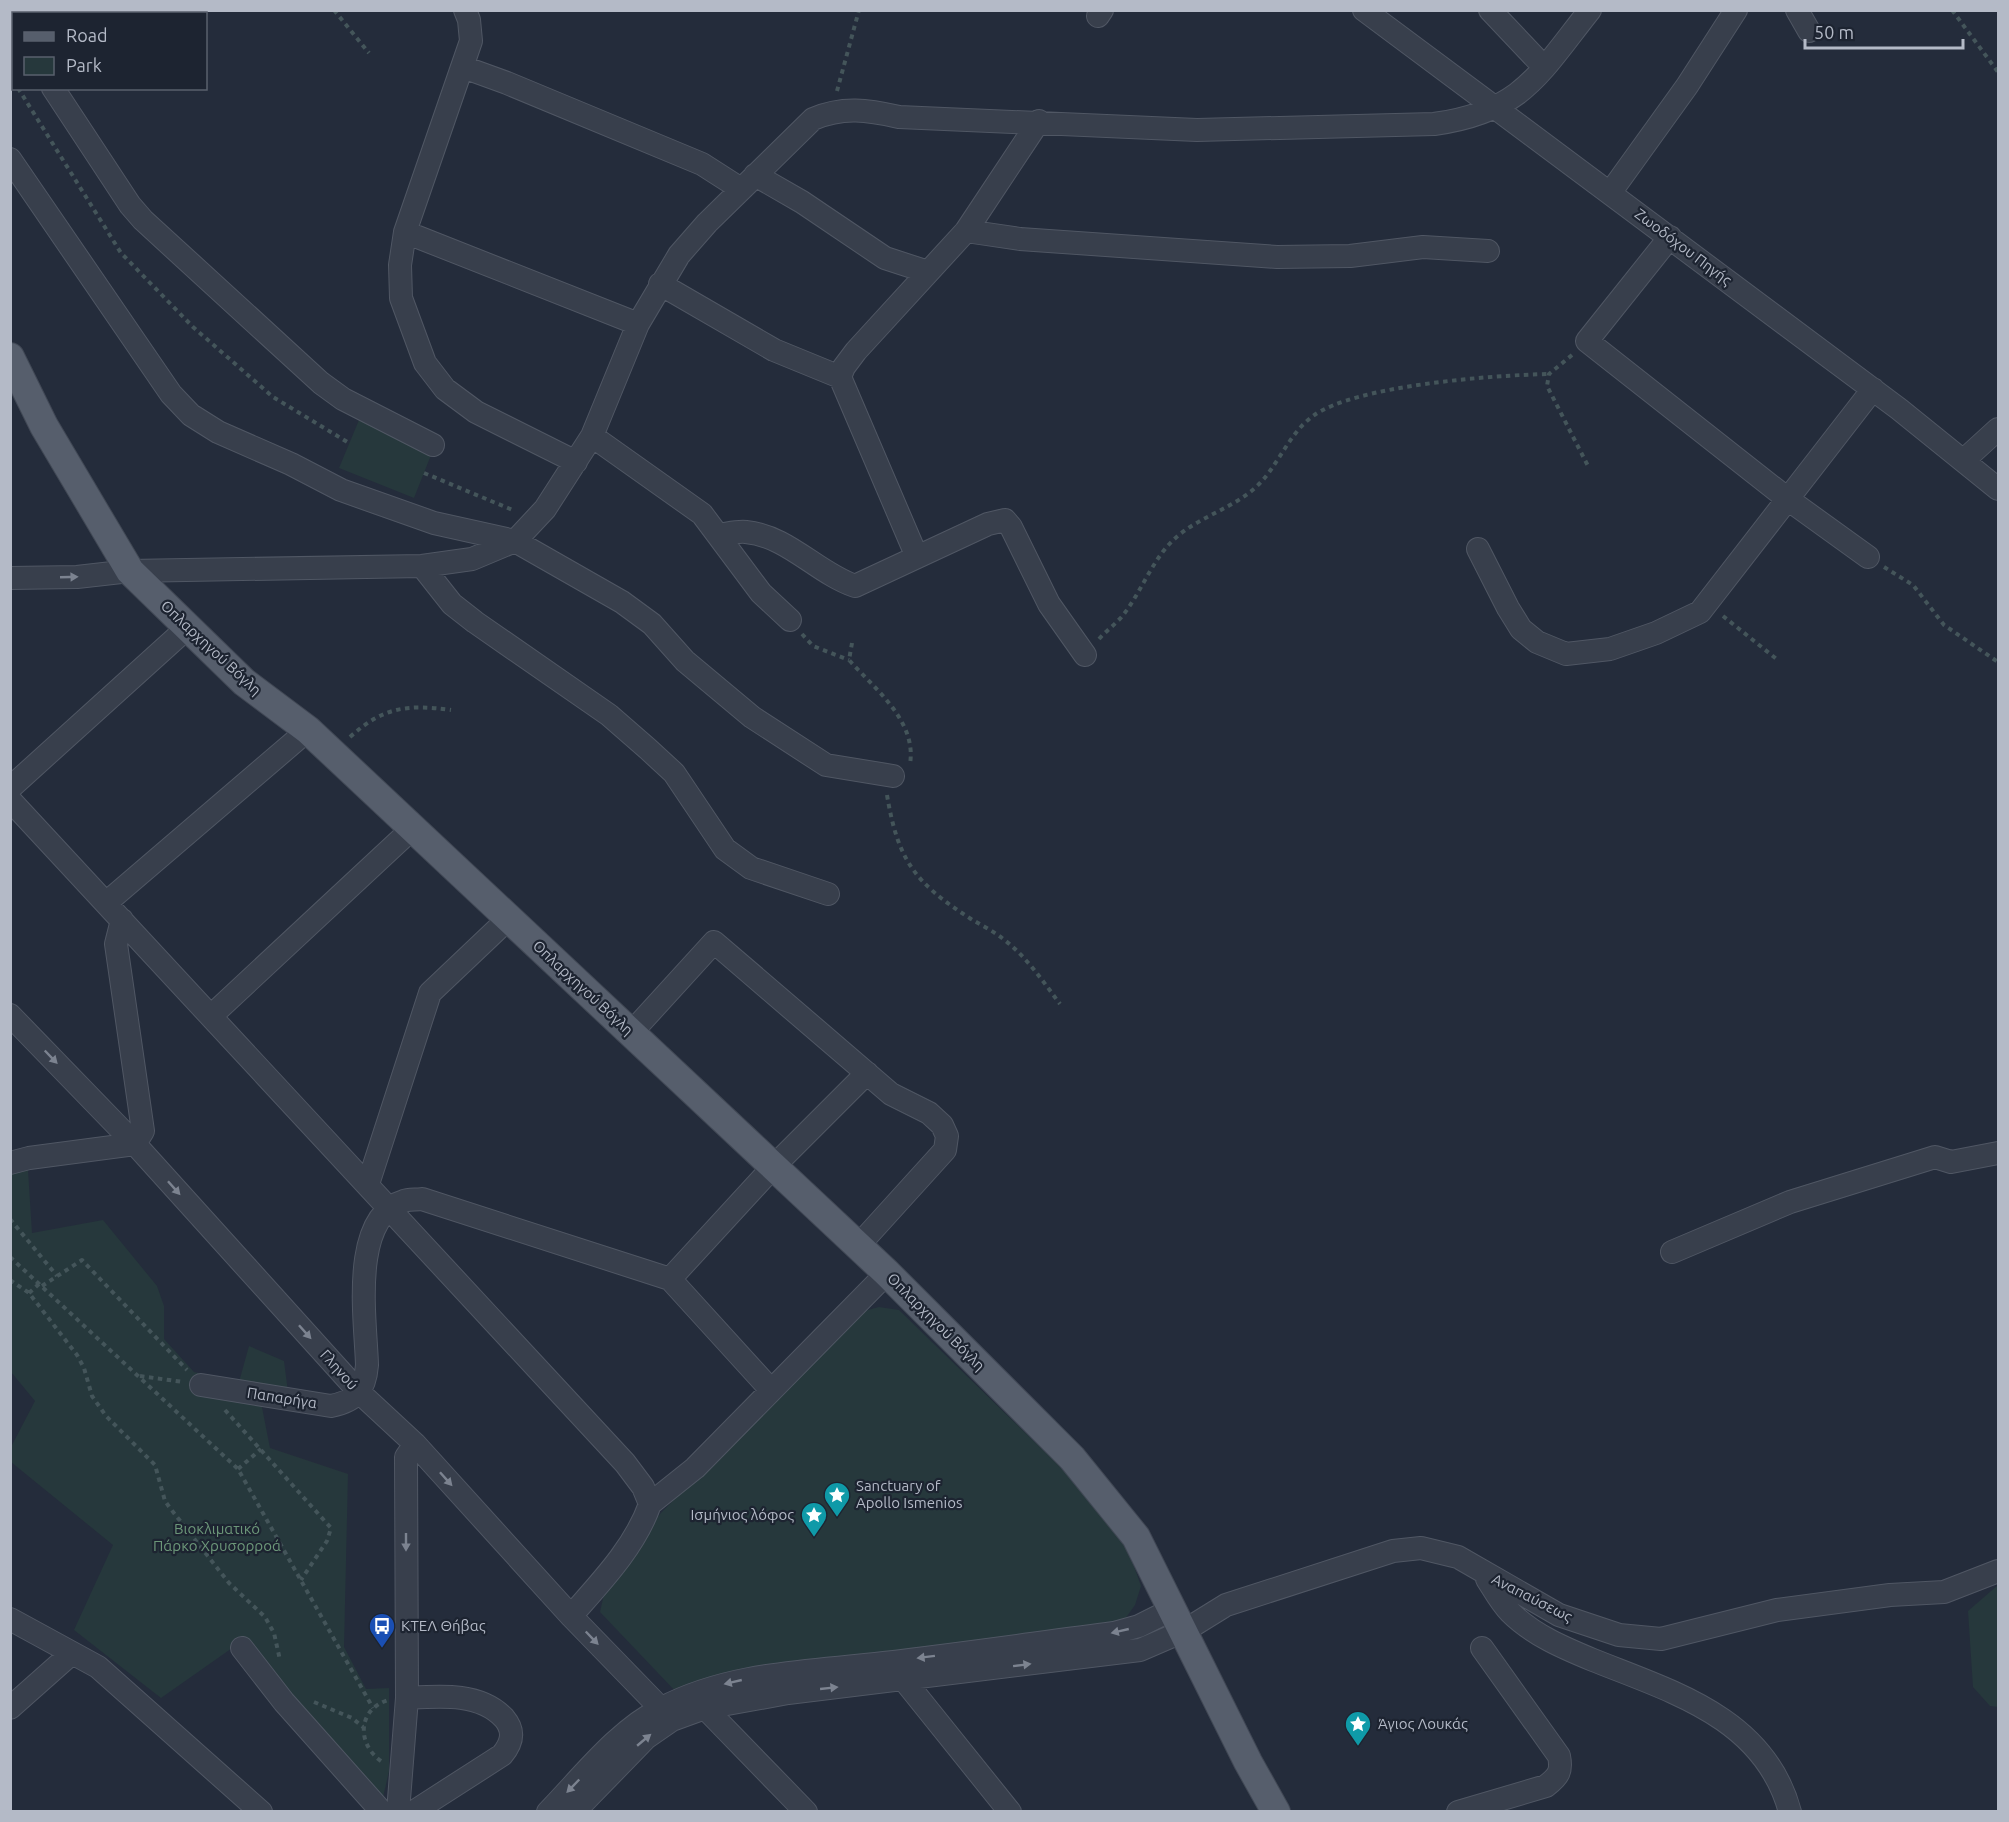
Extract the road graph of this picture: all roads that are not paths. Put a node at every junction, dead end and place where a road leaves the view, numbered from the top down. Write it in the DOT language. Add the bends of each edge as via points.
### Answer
graph roads {
  1 [pos="465,10"];
  2 [pos="1364,10"];
  3 [pos="1490,10"];
  4 [pos="1590,10"];
  5 [pos="1736,10"];
  6 [pos="1797,10"];
  7 [pos="1809,31"];
  8 [pos="1544,66"];
  9 [pos="463,67"];
  10 [pos="54,90"];
  11 [pos="1498,108"];
  12 [pos="1039,121"];
  13 [pos="10,159"];
  14 [pos="748,182"];
  15 [pos="1610,192"];
  16 [pos="405,231"];
  17 [pos="966,231"];
  18 [pos="1670,237"];
  19 [pos="1488,251"];
  20 [pos="928,272"];
  21 [pos="660,284"];
  22 [pos="638,324"];
  23 [pos="10,357"];
  24 [pos="840,377"];
  25 [pos="1873,389"];
  26 [pos="1998,429"];
  27 [pos="592,436"];
  28 [pos="433,445"];
  29 [pos="1964,460"];
  30 [pos="576,462"];
  31 [pos="1998,489"];
  32 [pos="1789,500"];
  33 [pos="718,535"];
  34 [pos="515,541"];
  35 [pos="1478,549"];
  36 [pos="916,557"];
  37 [pos="1868,557"];
  38 [pos="422,566"];
  39 [pos="130,572"];
  40 [pos="10,578"];
  41 [pos="790,620"];
  42 [pos="187,628"];
  43 [pos="1085,655"];
  44 [pos="308,730"];
  45 [pos="888,775"];
  46 [pos="10,788"];
  47 [pos="10,800"];
  48 [pos="413,828"];
  49 [pos="828,894"];
  50 [pos="106,903"];
  51 [pos="508,919"];
  52 [pos="122,920"];
  53 [pos="10,1015"];
  54 [pos="211,1016"];
  55 [pos="631,1033"];
  56 [pos="867,1073"];
  57 [pos="135,1144"];
  58 [pos="1998,1153"];
  59 [pos="13,1159"];
  60 [pos="773,1167"];
  61 [pos="368,1184"];
  62 [pos="391,1208"];
  63 [pos="858,1246"];
  64 [pos="1672,1252"];
  65 [pos="887,1273"];
  66 [pos="670,1279"];
  67 [pos="201,1385"];
  68 [pos="771,1390"];
  69 [pos="360,1393"];
  70 [pos="415,1444"];
  71 [pos="650,1504"];
  72 [pos="1998,1571"];
  73 [pos="1484,1575"];
  74 [pos="571,1616"];
  75 [pos="10,1619"];
  76 [pos="1178,1620"];
  77 [pos="242,1648"];
  78 [pos="1482,1648"];
  79 [pos="72,1653"];
  80 [pos="890,1675"];
  81 [pos="407,1698"];
  82 [pos="10,1708"];
  83 [pos="705,1708"];
  84 [pos="666,1714"];
  85 [pos="412,1811"];
  86 [pos="261,1812"];
  87 [pos="382,1812"];
  88 [pos="548,1812"];
  89 [pos="574,1812"];
  90 [pos="806,1812"];
  91 [pos="1010,1812"];
  92 [pos="1276,1812"];
  93 [pos="1458,1812"];
  94 [pos="1790,1812"];
  1 -- 9 [label="street" via="471,41"];
  2 -- 11 [label="street, Ζωοδόχου Πηγής"];
  3 -- 8 [label="street"];
  4 -- 8 [label="street"];
  5 -- 15 [label="street"];
  6 -- 7 [label="street"];
  8 -- 11 [label="street" via="1528,87"];
  9 -- 14 [label="street"];
  9 -- 16 [label="street"];
  10 -- 28 [label="street" via="143,220 321,383 343,399"];
  11 -- 12 [label="street" via="1434,124 1197,130"];
  11 -- 15 [label="street, Ζωοδόχου Πηγής"];
  12 -- 14 [label="street" via="899,117 864,109 833,111 813,119"];
  12 -- 17 [label="street"];
  13 -- 34 [label="street" via="171,394 191,415 218,432 341,490 434,523"];
  14 -- 20 [label="street" via="802,202 885,258"];
  14 -- 21 [label="street" via="679,255"];
  15 -- 18 [label="street, Ζωοδόχου Πηγής"];
  16 -- 22 [label="street"];
  16 -- 30 [label="street" via="401,298 425,363 445,389 476,412"];
  17 -- 19 [label="street" via="1020,239 1277,258 1350,256 1423,247"];
  17 -- 20 [label="street"];
  18 -- 25 [label="street, Ζωοδόχου Πηγής"];
  18 -- 32 [label="street" via="1587,341"];
  20 -- 24 [label="street" via="856,351"];
  21 -- 22 [label="street"];
  21 -- 24 [label="street" via="774,350"];
  22 -- 27 [label="street"];
  23 -- 39 [label="main road, Οπλαρχηγού Βόγλη" via="44,426"];
  24 -- 36 [label="street"];
  25 -- 29 [label="street, Ζωοδόχου Πηγής"];
  25 -- 32 [label="street"];
  26 -- 29 [label="street"];
  27 -- 30 [label="street"];
  27 -- 33 [label="street" via="702,514"];
  29 -- 31 [label="street, Ζωοδόχου Πηγής"];
  30 -- 34 [label="street"];
  32 -- 35 [label="street" via="1704,608 1656,633 1610,649 1566,654 1537,642 1521,628"];
  32 -- 37 [label="street"];
  33 -- 36 [label="street" via="745,531 766,537 855,586"];
  33 -- 41 [label="street" via="761,593"];
  34 -- 38 [label="street" via="472,559"];
  34 -- 45 [label="street" via="622,602 752,717 826,765"];
  36 -- 43 [label="street" via="1005,520 1049,604"];
  38 -- 39 [label="street"];
  38 -- 49 [label="street" via="452,603 475,622 609,715 674,773 725,849 751,868"];
  40 -- 39 [label="street, one-way"];
  39 -- 42 [label="main road, Οπλαρχηγού Βόγλη"];
  42 -- 44 [label="main road, Οπλαρχηγού Βόγλη" via="244,682"];
  42 -- 46 [label="street"];
  44 -- 48 [label="main road, Οπλαρχηγού Βόγλη"];
  44 -- 50 [label="street"];
  47 -- 50 [label="street"];
  48 -- 51 [label="main road, Οπλαρχηγού Βόγλη"];
  48 -- 54 [label="street"];
  50 -- 52 [label="street"];
  51 -- 55 [label="main road, Οπλαρχηγού Βόγλη"];
  51 -- 61 [label="street" via="430,993"];
  52 -- 54 [label="street"];
  52 -- 57 [label="street" via="116,944 143,1131"];
  53 -- 57 [label="street, Γληνού, one-way"];
  54 -- 61 [label="street"];
  55 -- 56 [label="street" via="714,942"];
  55 -- 60 [label="main road, Οπλαρχηγού Βόγλη"];
  56 -- 60 [label="street"];
  56 -- 63 [label="street" via="891,1094 929,1113 947,1136 945,1150"];
  57 -- 59 [label="street"];
  57 -- 69 [label="street, Γληνού, one-way"];
  58 -- 64 [label="street" via="1951,1162 1935,1157 1790,1202"];
  60 -- 63 [label="main road, Οπλαρχηγού Βόγλη"];
  60 -- 66 [label="street"];
  61 -- 62 [label="street"];
  62 -- 66 [label="street" via="403,1201 422,1199"];
  62 -- 69 [label="street" via="369,1240 365,1260 367,1365"];
  62 -- 71 [label="street" via="626,1463"];
  63 -- 65 [label="main road, Οπλαρχηγού Βόγλη"];
  65 -- 68 [label="street"];
  65 -- 76 [label="main road, Οπλαρχηγού Βόγλη" via="1072,1458 1136,1537"];
  66 -- 68 [label="street"];
  67 -- 69 [label="street, Παπαρήγα" via="331,1406 347,1403"];
  68 -- 71 [label="street" via="695,1468"];
  69 -- 70 [label="street, Γληνού"];
  70 -- 74 [label="street, Γληνού, one-way"];
  70 -- 81 [label="street, one-way" via="406,1457"];
  71 -- 74 [label="street" via="645,1520 616,1563"];
  72 -- 73 [label="street, Αναπαύσεως" via="1944,1592 1777,1610 1661,1640 1619,1635 1559,1615"];
  73 -- 76 [label="street, Αναπαύσεως" via="1458,1557 1421,1548 1393,1551"];
  73 -- 94 [label="street" via="1510,1612 1552,1643 1687,1698 1734,1726 1776,1771"];
  74 -- 84 [label="street, Γληνού, one-way"];
  75 -- 79 [label="street"];
  76 -- 80 [label="street, Αναπαύσεως" via="1140,1650"];
  76 -- 92 [label="main road, Οπλαρχηγού Βόγλη"];
  77 -- 87 [label="street" via="284,1702"];
  78 -- 93 [label="street" via="1559,1756 1562,1769 1546,1786"];
  79 -- 82 [label="street"];
  79 -- 86 [label="street" via="98,1667"];
  83 -- 80 [label="street, one-way"];
  80 -- 84 [label="street, one-way" via="746,1679 714,1687"];
  80 -- 91 [label="street"];
  81 -- 85 [label="street" via="402,1770"];
  81 -- 85 [label="street" via="474,1700 496,1710 508,1723 512,1735 502,1755"];
  83 -- 84 [label="street"];
  83 -- 90 [label="street"];
  84 -- 88 [label="street, one-way" via="628,1731"];
  89 -- 84 [label="street, one-way"];
}
